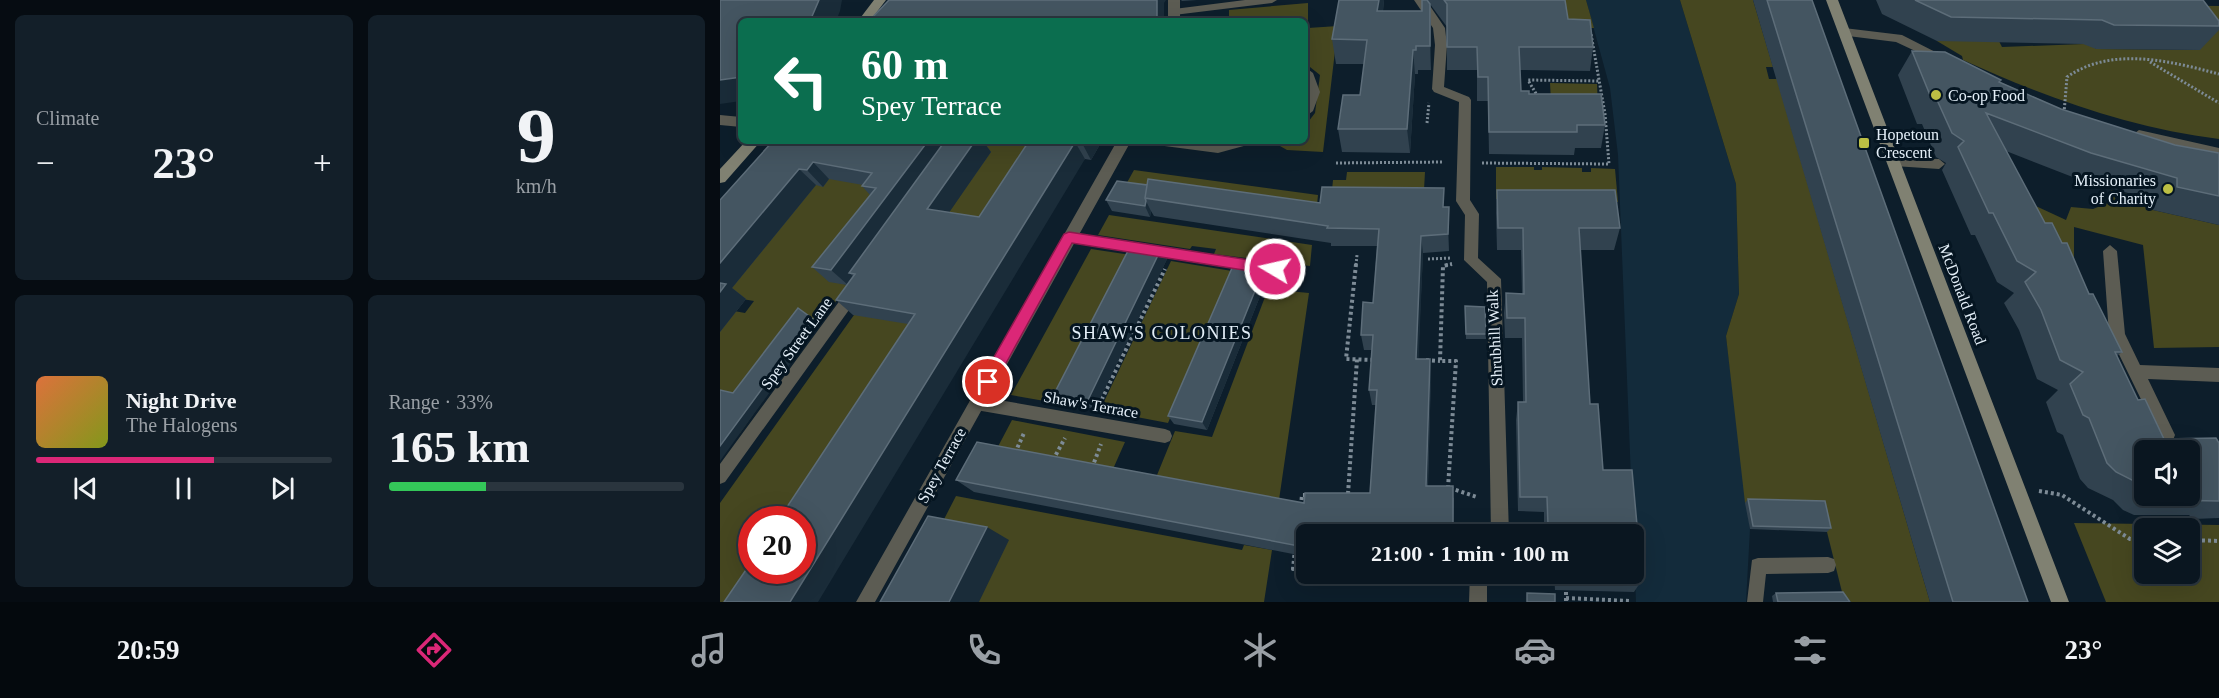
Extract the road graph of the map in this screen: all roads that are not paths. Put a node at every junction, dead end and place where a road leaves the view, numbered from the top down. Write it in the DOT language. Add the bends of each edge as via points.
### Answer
graph roads {
  1 [pos="880,0"];
  2 [pos="1272,0"];
  3 [pos="1420,0"];
  4 [pos="1832,0"];
  5 [pos="1174,11"];
  6 [pos="866,18"];
  7 [pos="1845,32"];
  8 [pos="1956,66"];
  9 [pos="1308,74"];
  10 [pos="1308,106"];
  11 [pos="720,120"];
  12 [pos="738,122"];
  13 [pos="2121,130"];
  14 [pos="751,144"];
  15 [pos="1122,144"];
  16 [pos="1180,144"];
  17 [pos="1236,144"];
  18 [pos="2219,153"];
  19 [pos="1894,162"];
  20 [pos="1939,164"];
  21 [pos="720,178"];
  22 [pos="1069,237"];
  23 [pos="2110,251"];
  24 [pos="1275,269"];
  25 [pos="860,283"];
  26 [pos="2135,372"];
  27 [pos="2217,378"];
  28 [pos="976,403"];
  29 [pos="2167,435"];
  30 [pos="1165,436"];
  31 [pos="720,477"];
  32 [pos="1500,524"];
  33 [pos="1828,565"];
  34 [pos="1479,584"];
  35 [pos="865,602"];
  36 [pos="1478,602"];
  37 [pos="1755,602"];
  38 [pos="2060,602"];
  1 -- 6 [label="street"];
  2 -- 5 [label="lane"];
  3 -- 32 [label="street, Shrubhill Walk" via="1440,31 1438,89 1466,100 1463,201 1472,214 1470,260 1494,279"];
  4 -- 7 [label="street, McDonald Road"];
  7 -- 8 [label="street" via="1898,38"];
  7 -- 19 [label="street, McDonald Road"];
  9 -- 10 [label="lane" via="1315,90"];
  11 -- 12 [label="street"];
  13 -- 18 [label="street"];
  14 -- 21 [label="street"];
  15 -- 22 [label="street, Spey Terrace"];
  16 -- 17 [label="lane" via="1218,149"];
  19 -- 20 [label="lane"];
  19 -- 38 [label="street, McDonald Road"];
  22 -- 24 [label="lane"];
  22 -- 28 [label="street, Spey Terrace"];
  23 -- 26 [label="street" via="2117,334"];
  25 -- 31 [label="lane, Spey Street Lane"];
  26 -- 27 [label="street"];
  26 -- 29 [label="street"];
  28 -- 30 [label="lane, Shaw's Terrace"];
  28 -- 35 [label="street, Spey Terrace"];
  33 -- 37 [label="lane" via="1758,566"];
  34 -- 36 [label="street"];
}
